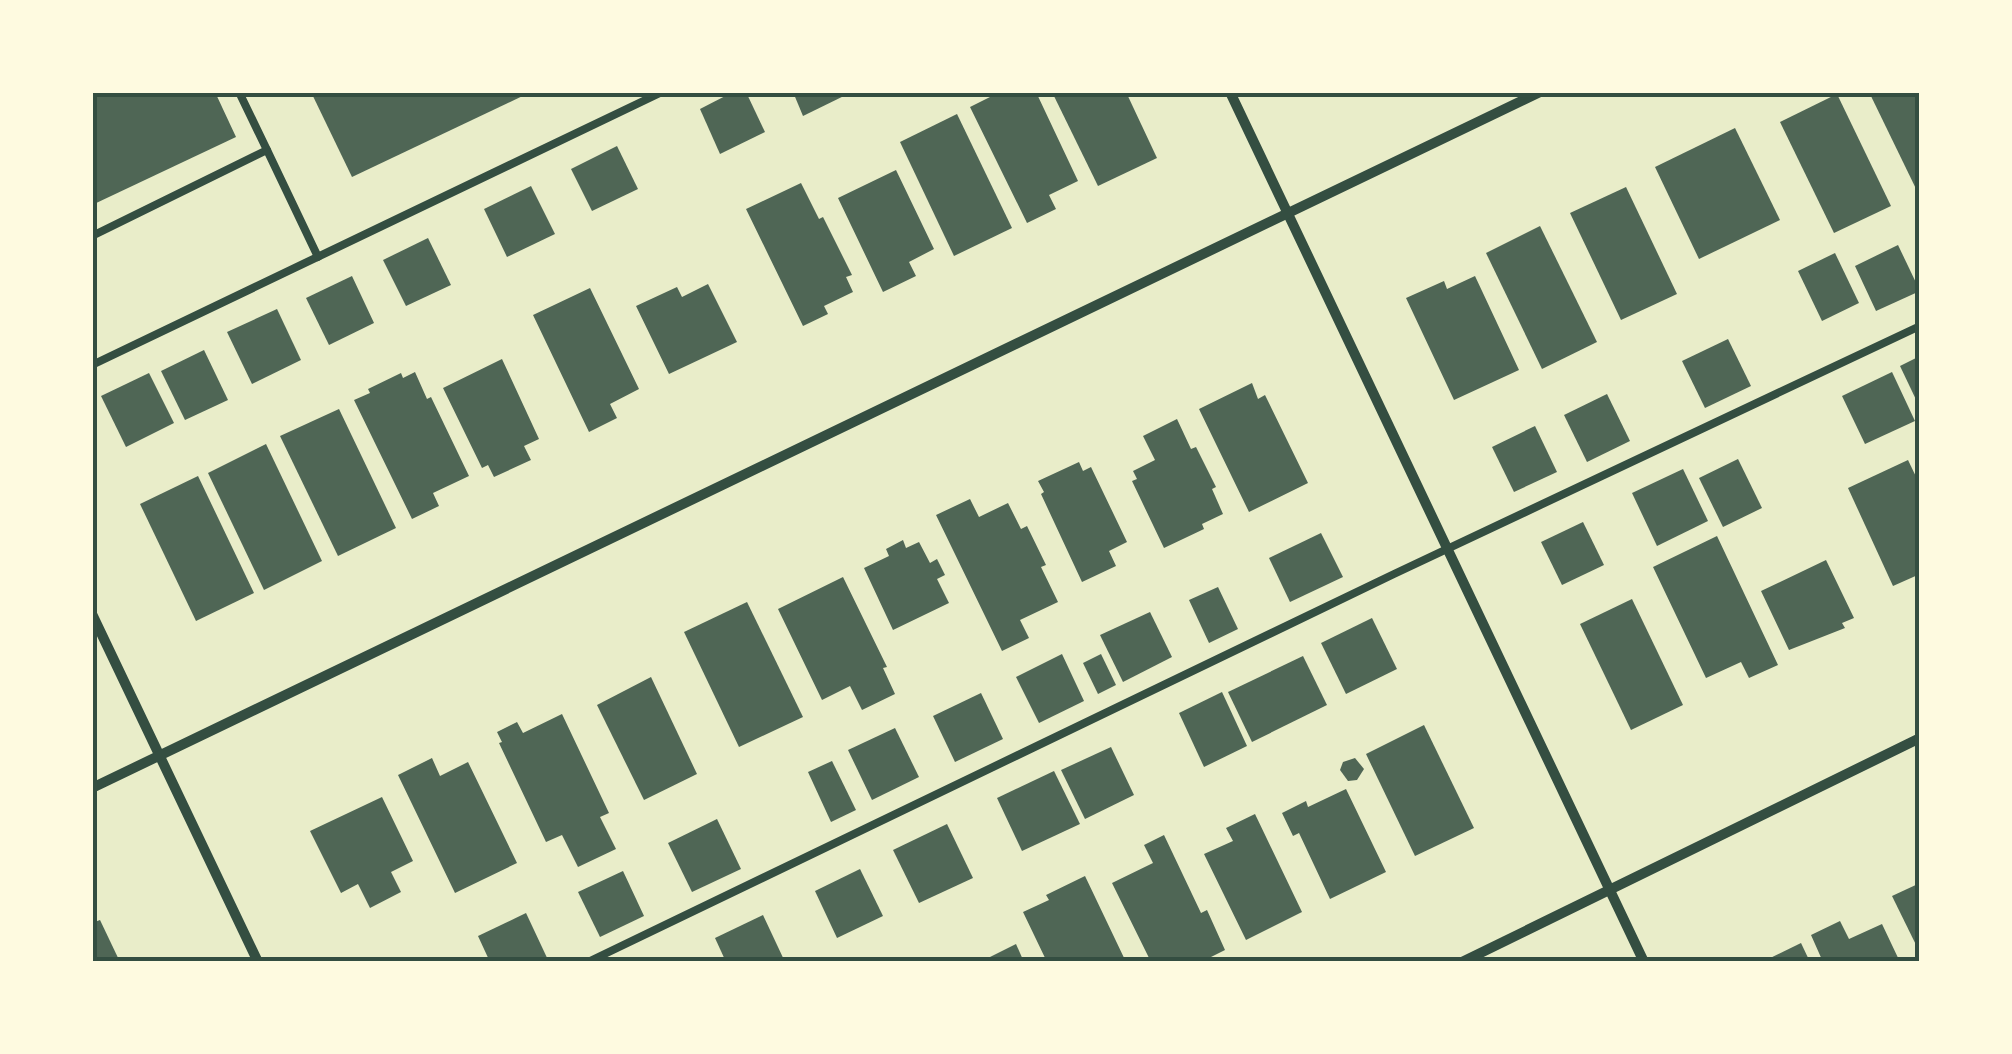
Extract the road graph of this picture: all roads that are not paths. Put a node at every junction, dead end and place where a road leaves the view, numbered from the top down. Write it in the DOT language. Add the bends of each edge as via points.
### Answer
graph roads {
  1 [pos="239,92"];
  2 [pos="662,92"];
  3 [pos="1230,92"];
  4 [pos="1540,92"];
  5 [pos="266,150"];
  6 [pos="1287,215"];
  7 [pos="92,236"];
  8 [pos="318,257"];
  9 [pos="1920,326"];
  10 [pos="92,365"];
  11 [pos="1447,548"];
  12 [pos="92,614"];
  13 [pos="1920,738"];
  14 [pos="160,755"];
  15 [pos="92,788"];
  16 [pos="1610,890"];
  17 [pos="258,962"];
  18 [pos="588,962"];
  19 [pos="1462,962"];
  20 [pos="1644,962"];
  1 -- 5 [label="lane"];
  2 -- 8 [label="lane"];
  3 -- 6 [label="street"];
  4 -- 6 [label="street"];
  5 -- 7 [label="lane"];
  5 -- 8 [label="lane"];
  6 -- 11 [label="street"];
  6 -- 14 [label="street"];
  8 -- 10 [label="lane"];
  9 -- 11 [label="lane"];
  11 -- 16 [label="street"];
  11 -- 18 [label="lane"];
  12 -- 14 [label="street"];
  13 -- 16 [label="street"];
  14 -- 15 [label="street"];
  14 -- 17 [label="street"];
  16 -- 19 [label="street"];
  16 -- 20 [label="street"];
}
